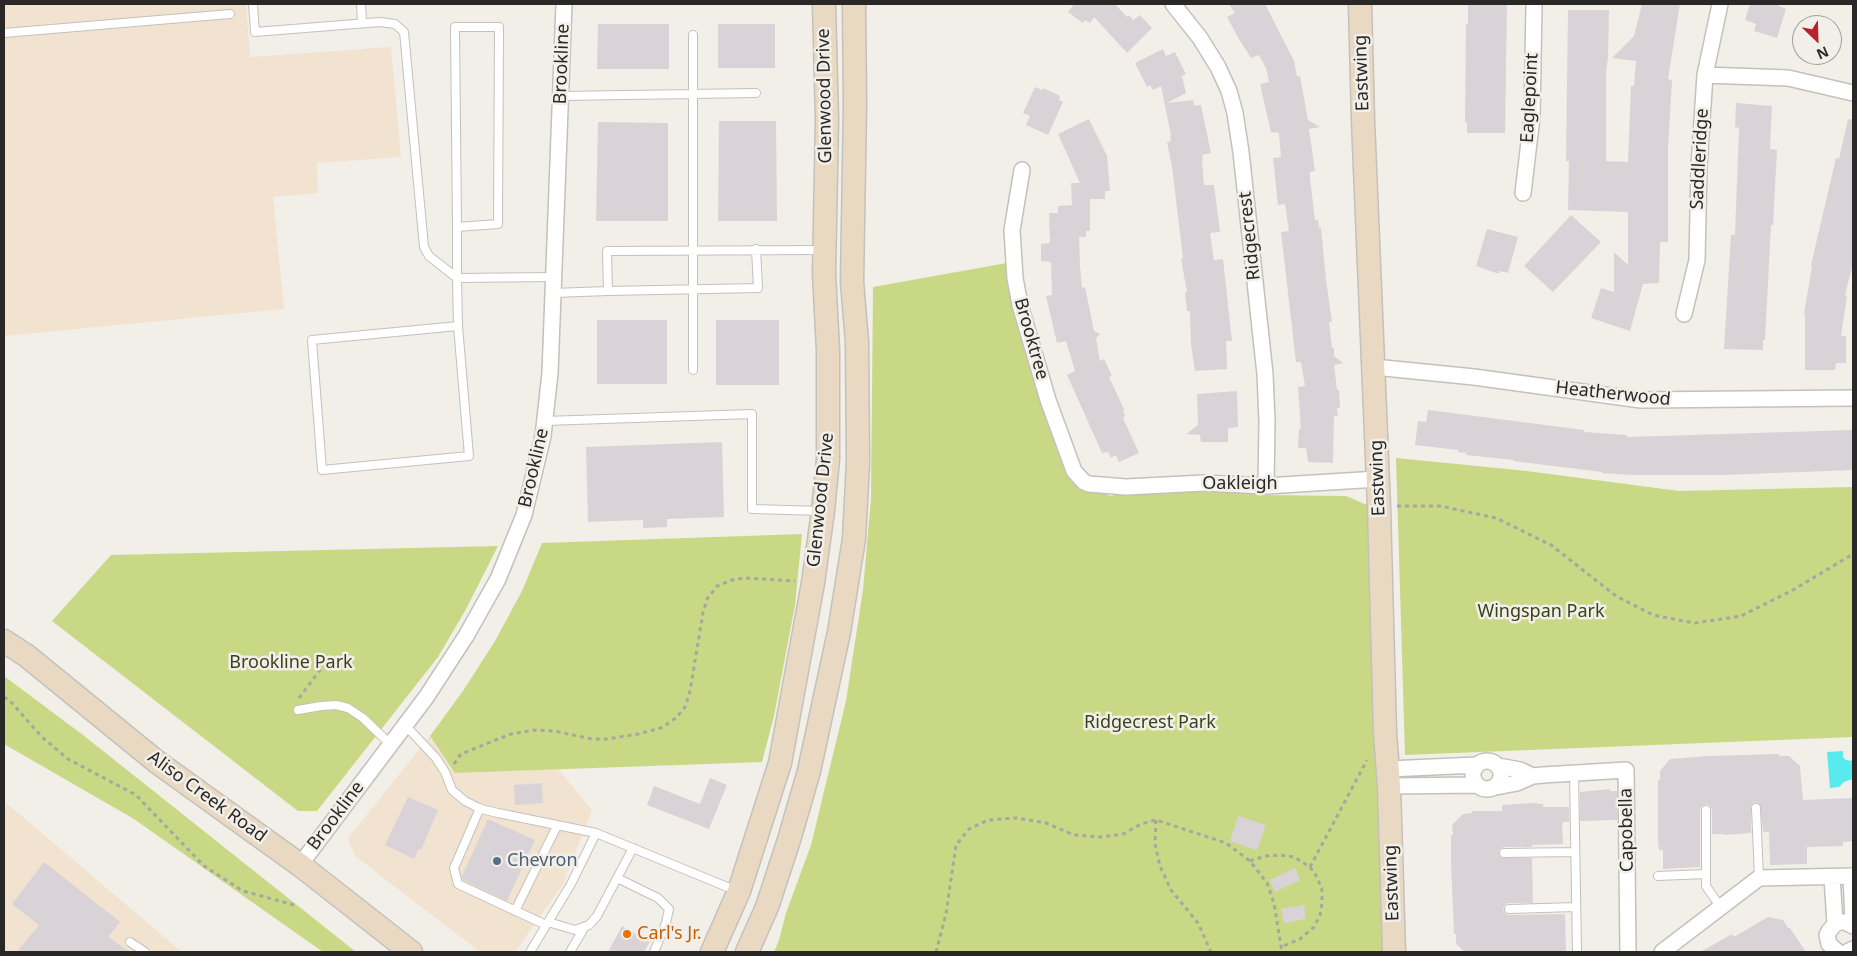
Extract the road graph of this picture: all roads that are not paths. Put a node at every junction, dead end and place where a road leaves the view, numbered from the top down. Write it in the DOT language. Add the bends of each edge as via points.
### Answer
graph roads {
  1 [pos="253,4"];
  2 [pos="361,4"];
  3 [pos="564,4"];
  4 [pos="824,4"];
  5 [pos="854,4"];
  6 [pos="1173,4"];
  7 [pos="1360,4"];
  8 [pos="1534,4"];
  9 [pos="1720,4"];
  10 [pos="230,14"];
  11 [pos="362,23"];
  12 [pos="4,33"];
  13 [pos="693,35"];
  14 [pos="1704,75"];
  15 [pos="756,93"];
  16 [pos="1853,93"];
  17 [pos="693,94"];
  18 [pos="562,96"];
  19 [pos="1022,170"];
  20 [pos="1523,193"];
  21 [pos="457,227"];
  22 [pos="693,249"];
  23 [pos="756,249"];
  24 [pos="824,250"];
  25 [pos="554,277"];
  26 [pos="457,278"];
  27 [pos="693,289"];
  28 [pos="608,291"];
  29 [pos="554,293"];
  30 [pos="1684,314"];
  31 [pos="458,326"];
  32 [pos="1374,367"];
  33 [pos="693,370"];
  34 [pos="1853,398"];
  35 [pos="545,421"];
  36 [pos="1378,479"];
  37 [pos="1102,485"];
  38 [pos="1266,486"];
  39 [pos="824,511"];
  40 [pos="4,641"];
  41 [pos="298,710"];
  42 [pos="405,725"];
  43 [pos="390,744"];
  44 [pos="1478,765"];
  45 [pos="1498,766"];
  46 [pos="1574,773"];
  47 [pos="1534,776"];
  48 [pos="1388,778"];
  49 [pos="1477,785"];
  50 [pos="1496,786"];
  51 [pos="480,808"];
  52 [pos="1756,808"];
  53 [pos="1706,810"];
  54 [pos="556,826"];
  55 [pos="596,833"];
  56 [pos="633,848"];
  57 [pos="1574,852"];
  58 [pos="1504,853"];
  59 [pos="300,865"];
  60 [pos="1706,874"];
  61 [pos="1658,876"];
  62 [pos="1852,876"];
  63 [pos="1832,877"];
  64 [pos="617,878"];
  65 [pos="1759,878"];
  66 [pos="739,891"];
  67 [pos="1576,907"];
  68 [pos="1509,908"];
  69 [pos="1721,908"];
  70 [pos="515,911"];
  71 [pos="1853,920"];
  72 [pos="547,923"];
  73 [pos="1835,924"];
  74 [pos="1853,926"];
  75 [pos="584,928"];
  76 [pos="130,942"];
  77 [pos="1853,949"];
  78 [pos="145,952"];
  79 [pos="411,952"];
  80 [pos="530,952"];
  81 [pos="570,952"];
  82 [pos="654,952"];
  83 [pos="712,952"];
  84 [pos="747,952"];
  85 [pos="1394,952"];
  86 [pos="1577,952"];
  87 [pos="1628,952"];
  88 [pos="1664,952"];
  89 [pos="1838,952"];
  90 [pos="1847,952"];
  1 -- 11 [label="lane" via="255,32"];
  2 -- 11 [label="lane"];
  3 -- 18 [label="street, Brookline"];
  4 -- 24 [label="main road, Glenwood Drive" via="827,119"];
  5 -- 84 [label="main road, Glenwood Drive" via="852,282 857,342 858,463 854,539 809,771 767,907"];
  6 -- 38 [label="street, Ridgecrest" via="1218,67 1234,112 1265,374"];
  7 -- 32 [label="main road, Eastwing"];
  8 -- 20 [label="street, Eaglepoint" via="1532,117"];
  9 -- 14 [label="street, Saddleridge"];
  10 -- 12 [label="lane"];
  11 -- 26 [label="lane" via="395,24 404,32 424,247 429,256"];
  13 -- 17 [label="lane"];
  14 -- 16 [label="street" via="1788,78"];
  14 -- 30 [label="street, Saddleridge" via="1697,260"];
  15 -- 17 [label="lane"];
  17 -- 18 [label="lane"];
  17 -- 22 [label="lane"];
  18 -- 25 [label="street, Brookline"];
  19 -- 37 [label="street, Brooktree" via="1012,230 1020,305 1048,400 1074,471 1084,482"];
  21 -- 21 [label="lane" via="455,27 499,27 498,224"];
  21 -- 26 [label="lane"];
  22 -- 23 [label="lane"];
  22 -- 27 [label="lane"];
  22 -- 28 [label="lane" via="607,251"];
  23 -- 24 [label="lane"];
  23 -- 27 [label="lane" via="758,288"];
  24 -- 39 [label="main road, Glenwood Drive" via="828,350 828,459"];
  25 -- 26 [label="lane"];
  25 -- 29 [label="street, Brookline"];
  26 -- 31 [label="lane"];
  27 -- 28 [label="lane"];
  27 -- 33 [label="lane"];
  28 -- 29 [label="lane"];
  29 -- 35 [label="street, Brookline"];
  31 -- 31 [label="lane" via="469,456 322,470 312,340"];
  32 -- 34 [label="street, Heatherwood" via="1641,400"];
  32 -- 36 [label="main road, Eastwing"];
  35 -- 39 [label="lane" via="752,414 752,509"];
  35 -- 42 [label="street, Brookline" via="524,515 498,579 466,636"];
  36 -- 38 [label="street, Oakleigh"];
  36 -- 48 [label="main road, Eastwing"];
  37 -- 38 [label="street, Oakleigh"];
  39 -- 66 [label="main road, Glenwood Drive" via="780,763"];
  40 -- 59 [label="main road, Aliso Creek Road" via="157,762"];
  41 -- 43 [label="lane" via="336,705 348,708"];
  42 -- 43 [label="street, Brookline"];
  42 -- 51 [label="lane" via="436,758 452,790"];
  43 -- 59 [label="street, Brookline"];
  44 -- 45 [label="street, Capobella" via="1486,761"];
  44 -- 48 [label="street, Capobella"];
  44 -- 49 [label="street" via="1473,777"];
  45 -- 47 [label="street, Capobella"];
  45 -- 50 [label="street" via="1501,779"];
  46 -- 47 [label="street, Capobella"];
  46 -- 57 [label="lane"];
  46 -- 87 [label="street, Capobella" via="1626,770"];
  47 -- 50 [label="street, Capobella"];
  48 -- 49 [label="street, Capobella"];
  48 -- 85 [label="main road, Eastwing"];
  49 -- 50 [label="street, Capobella" via="1484,789"];
  51 -- 54 [label="lane"];
  51 -- 70 [label="lane" via="454,868 454,875 458,884"];
  52 -- 65 [label="lane"];
  53 -- 60 [label="lane"];
  54 -- 55 [label="lane"];
  54 -- 70 [label="lane"];
  55 -- 56 [label="lane"];
  55 -- 72 [label="lane"];
  56 -- 64 [label="lane"];
  56 -- 66 [label="lane"];
  57 -- 58 [label="lane"];
  57 -- 67 [label="lane"];
  59 -- 79 [label="main road, Aliso Creek Road"];
  60 -- 61 [label="lane"];
  60 -- 69 [label="lane" via="1706,886"];
  62 -- 63 [label="street"];
  62 -- 71 [label="street"];
  63 -- 65 [label="street"];
  63 -- 73 [label="street"];
  64 -- 75 [label="lane" via="596,916"];
  64 -- 82 [label="lane" via="658,898 669,908"];
  65 -- 69 [label="street"];
  66 -- 83 [label="main road, Glenwood Drive"];
  67 -- 68 [label="lane"];
  67 -- 86 [label="lane"];
  69 -- 88 [label="street"];
  70 -- 72 [label="lane"];
  72 -- 75 [label="lane" via="575,930"];
  72 -- 80 [label="lane"];
  73 -- 74 [label="street" via="1844,922"];
  73 -- 89 [label="street" via="1827,940"];
  75 -- 81 [label="lane"];
  76 -- 78 [label="lane"];
  77 -- 90 [label="street"];
}
